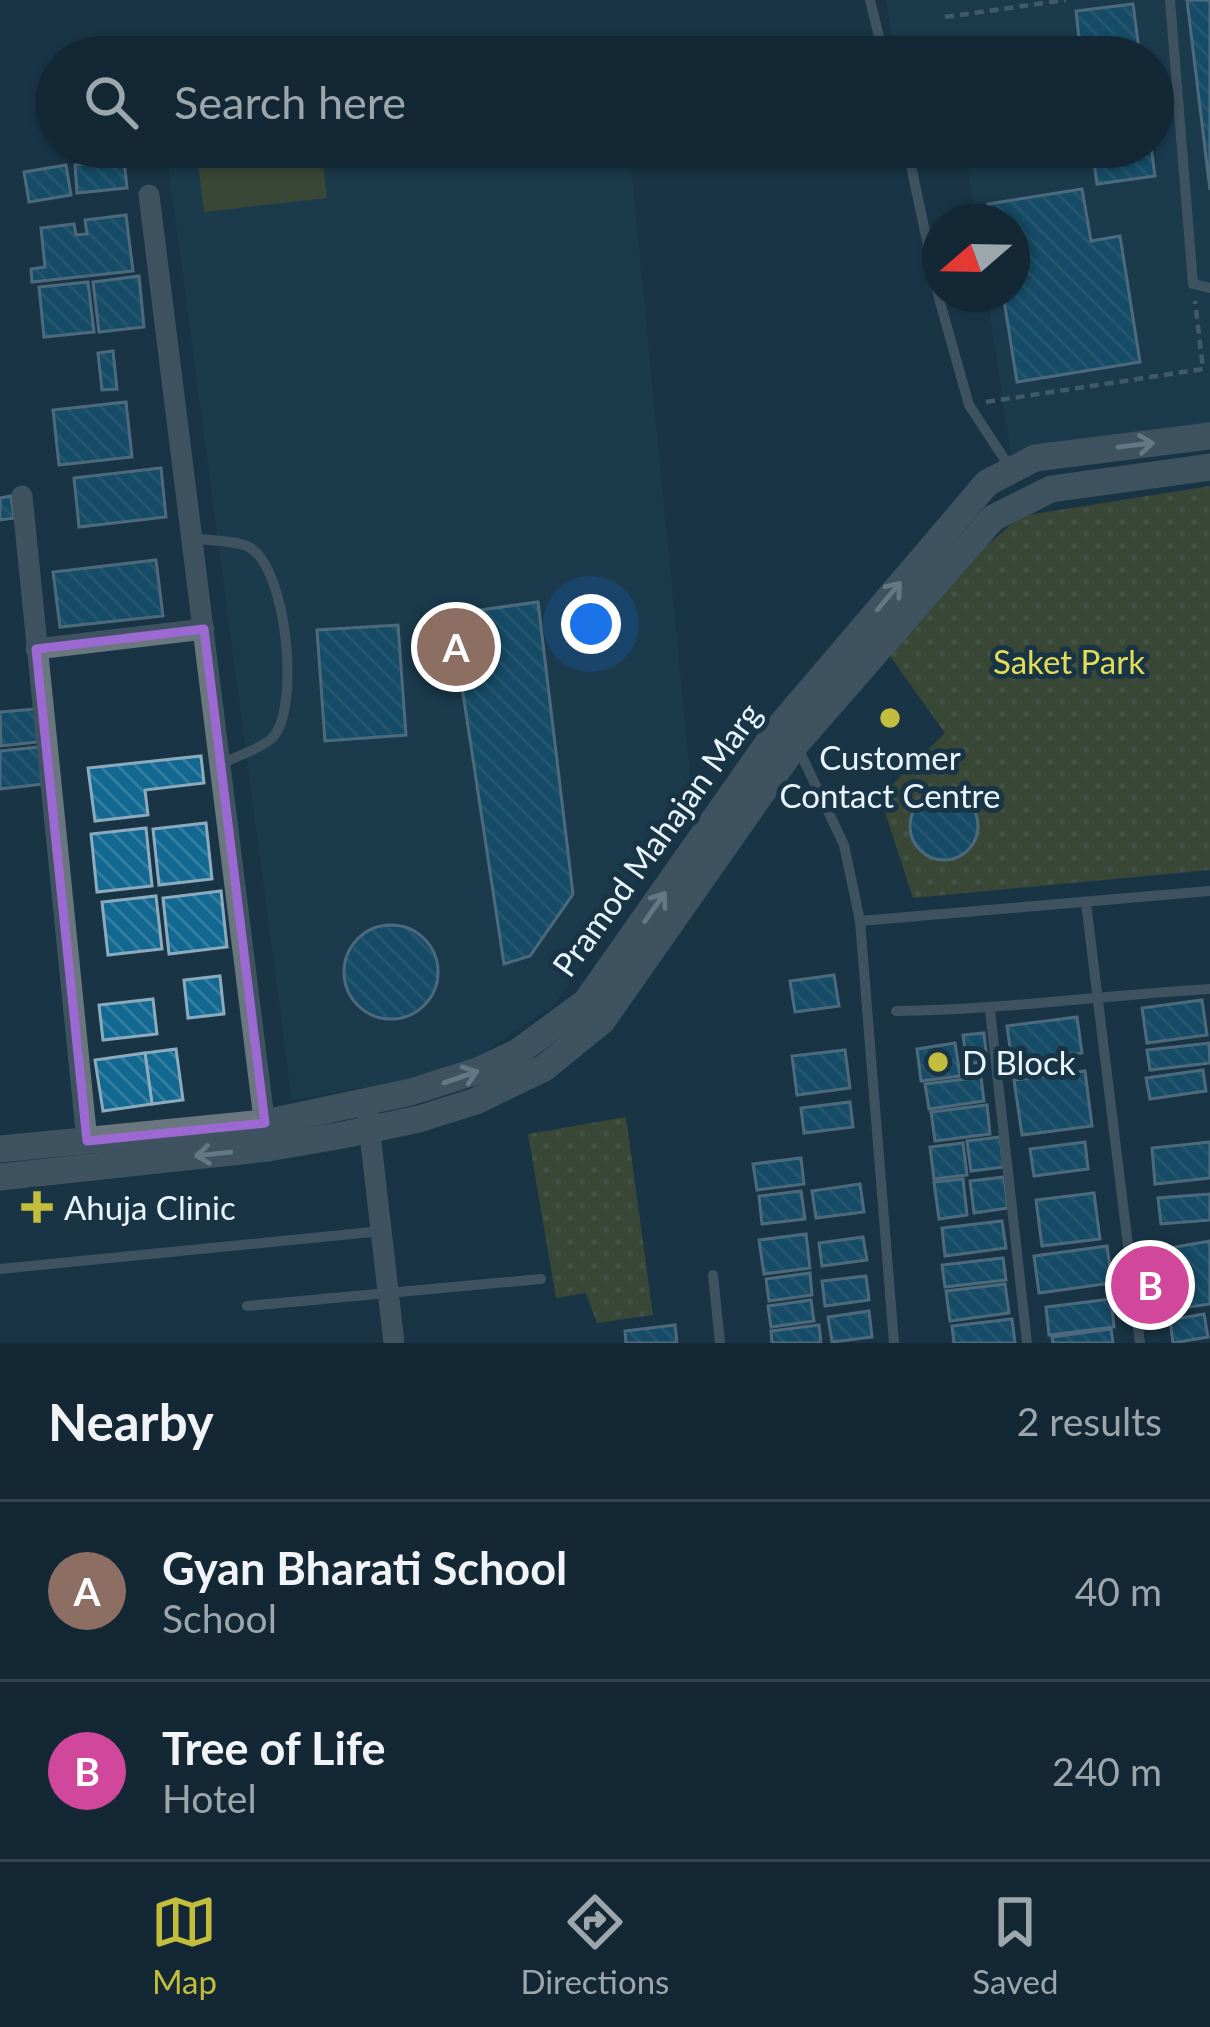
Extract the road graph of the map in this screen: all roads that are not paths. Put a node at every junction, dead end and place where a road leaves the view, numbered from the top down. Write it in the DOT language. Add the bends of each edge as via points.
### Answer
graph roads {
  1 [pos="870,0"];
  2 [pos="1170,0"];
  3 [pos="879,36"];
  4 [pos="1173,36"];
  5 [pos="1174,49"];
  6 [pos="911,168"];
  7 [pos="149,195"];
  8 [pos="1210,288"];
  9 [pos="1210,436"];
  10 [pos="1210,467"];
  11 [pos="1010,468"];
  12 [pos="22,496"];
  13 [pos="192,538"];
  14 [pos="204,629"];
  15 [pos="36,649"];
  16 [pos="788,735"];
  17 [pos="220,764"];
  18 [pos="1210,891"];
  19 [pos="1086,903"];
  20 [pos="860,921"];
  21 [pos="1210,989"];
  22 [pos="1100,995"];
  23 [pos="990,1010"];
  24 [pos="896,1011"];
  25 [pos="368,1114"];
  26 [pos="266,1136"];
  27 [pos="87,1141"];
  28 [pos="0,1150"];
  29 [pos="0,1177"];
  30 [pos="382,1231"];
  31 [pos="0,1269"];
  32 [pos="713,1275"];
  33 [pos="541,1279"];
  34 [pos="388,1294"];
  35 [pos="247,1306"];
  36 [pos="394,1343"];
  37 [pos="720,1343"];
  38 [pos="894,1343"];
  39 [pos="1027,1343"];
  40 [pos="1140,1343"];
  1 -- 3 [label="lane"];
  2 -- 4 [label="lane"];
  5 -- 8 [label="lane" via="1193,284"];
  6 -- 11 [label="lane" via="969,404"];
  7 -- 13 [label="street"];
  11 -- 9 [label="street, Pramod Mahajan Marg, one-way" via="1049,455"];
  10 -- 16 [label="street, Pramod Mahajan Marg" via="1051,489 1011,506"];
  16 -- 11 [label="street, Pramod Mahajan Marg, one-way" via="968,502"];
  12 -- 15 [label="street"];
  13 -- 14 [label="street"];
  13 -- 17 [label="lane" via="248,547 272,571 283,611 286,711 273,738"];
  14 -- 15 [label="street"];
  14 -- 17 [label="street"];
  15 -- 27 [label="street"];
  16 -- 20 [label="lane" via="844,845"];
  16 -- 25 [label="street, Pramod Mahajan Marg" via="602,1021 511,1086"];
  17 -- 26 [label="street"];
  18 -- 19 [label="lane"];
  19 -- 20 [label="lane"];
  19 -- 22 [label="lane"];
  20 -- 38 [label="lane"];
  21 -- 22 [label="lane"];
  22 -- 23 [label="lane"];
  22 -- 40 [label="lane"];
  23 -- 24 [label="lane"];
  23 -- 39 [label="lane"];
  25 -- 26 [label="street, Pramod Mahajan Marg"];
  25 -- 30 [label="street"];
  26 -- 27 [label="street, Pramod Mahajan Marg"];
  26 -- 29 [label="street, Pramod Mahajan Marg, one-way"];
  27 -- 28 [label="street, Pramod Mahajan Marg"];
  30 -- 31 [label="lane"];
  30 -- 34 [label="street"];
  32 -- 37 [label="lane"];
  33 -- 34 [label="lane"];
  34 -- 35 [label="lane"];
  34 -- 36 [label="street"];
}
